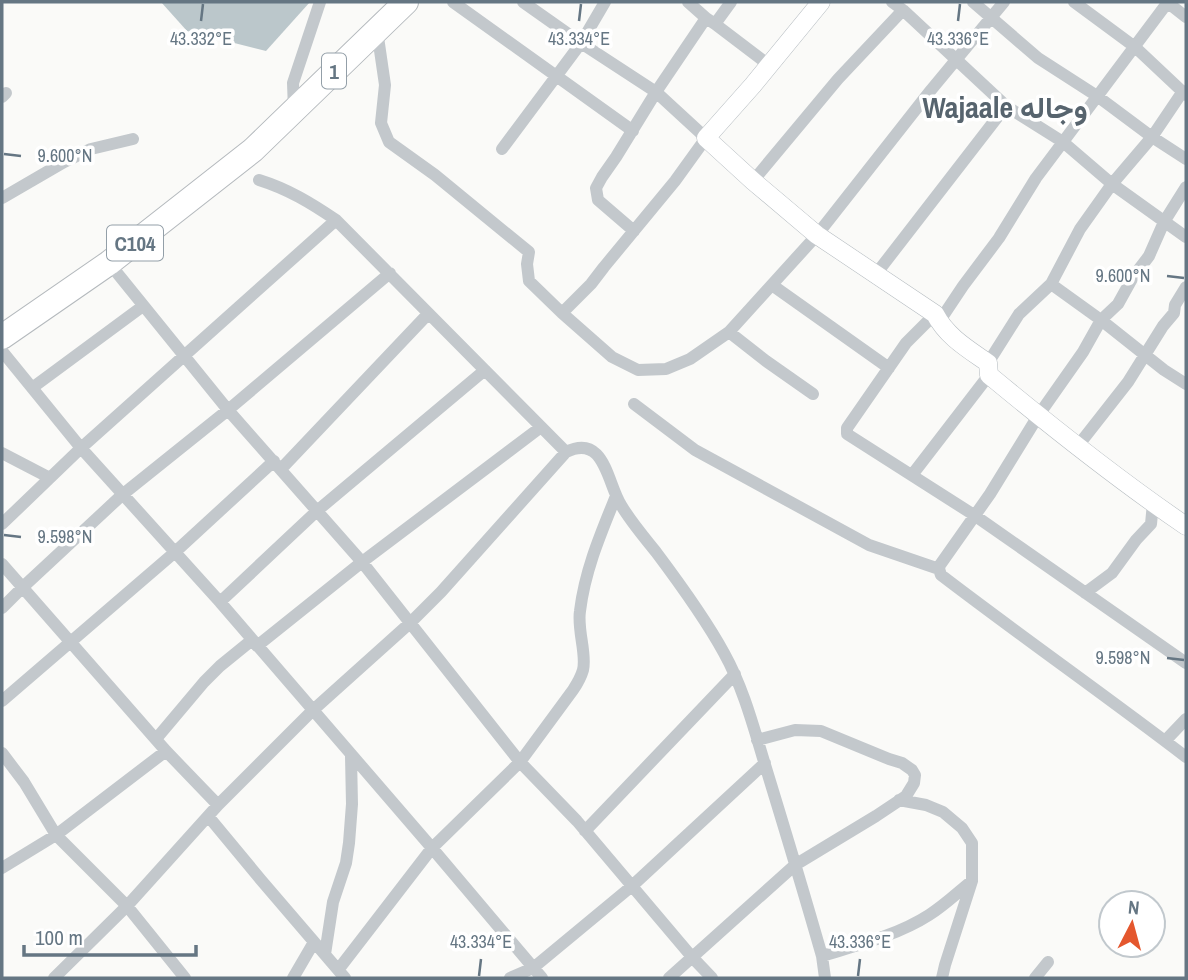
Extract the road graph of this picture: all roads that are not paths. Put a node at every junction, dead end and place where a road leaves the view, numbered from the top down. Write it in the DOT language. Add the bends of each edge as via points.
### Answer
graph roads {
  1 [pos="320,2"];
  2 [pos="406,2"];
  3 [pos="453,2"];
  4 [pos="523,2"];
  5 [pos="605,2"];
  6 [pos="688,2"];
  7 [pos="731,2"];
  8 [pos="821,2"];
  9 [pos="892,2"];
  10 [pos="973,2"];
  11 [pos="1004,2"];
  12 [pos="1074,2"];
  13 [pos="1168,2"];
  14 [pos="903,10"];
  15 [pos="991,17"];
  16 [pos="1186,17"];
  17 [pos="710,21"];
  18 [pos="377,30"];
  19 [pos="582,43"];
  20 [pos="1135,47"];
  21 [pos="956,61"];
  22 [pos="769,65"];
  23 [pos="555,76"];
  24 [pos="656,92"];
  25 [pos="1185,93"];
  26 [pos="1097,96"];
  27 [pos="1006,106"];
  28 [pos="294,110"];
  29 [pos="633,131"];
  30 [pos="1152,137"];
  31 [pos="706,138"];
  32 [pos="133,139"];
  33 [pos="263,140"];
  34 [pos="1063,142"];
  35 [pos="502,149"];
  36 [pos="1186,159"];
  37 [pos="259,180"];
  38 [pos="753,181"];
  39 [pos="1112,184"];
  40 [pos="1186,187"];
  41 [pos="2,198"];
  42 [pos="336,220"];
  43 [pos="1164,222"];
  44 [pos="634,231"];
  45 [pos="817,235"];
  46 [pos="1186,237"];
  47 [pos="109,263"];
  48 [pos="390,273"];
  49 [pos="876,274"];
  50 [pos="1051,284"];
  51 [pos="772,285"];
  52 [pos="1186,288"];
  53 [pos="143,306"];
  54 [pos="562,313"];
  55 [pos="428,314"];
  56 [pos="937,318"];
  57 [pos="1101,320"];
  58 [pos="729,332"];
  59 [pos="2,337"];
  60 [pos="2,351"];
  61 [pos="1146,356"];
  62 [pos="184,357"];
  63 [pos="889,368"];
  64 [pos="989,369"];
  65 [pos="485,370"];
  66 [pos="1186,384"];
  67 [pos="33,388"];
  68 [pos="813,394"];
  69 [pos="634,404"];
  70 [pos="228,410"];
  71 [pos="1038,416"];
  72 [pos="541,427"];
  73 [pos="1077,447"];
  74 [pos="82,448"];
  75 [pos="2,453"];
  76 [pos="566,453"];
  77 [pos="278,465"];
  78 [pos="912,475"];
  79 [pos="50,478"];
  80 [pos="122,495"];
  81 [pos="616,496"];
  82 [pos="1153,503"];
  83 [pos="318,510"];
  84 [pos="974,515"];
  85 [pos="2,524"];
  86 [pos="1186,526"];
  87 [pos="174,553"];
  88 [pos="362,562"];
  89 [pos="2,564"];
  90 [pos="939,569"];
  91 [pos="23,587"];
  92 [pos="1085,593"];
  93 [pos="220,602"];
  94 [pos="2,608"];
  95 [pos="410,623"];
  96 [pos="71,641"];
  97 [pos="254,643"];
  98 [pos="1186,663"];
  99 [pos="735,674"];
  100 [pos="2,701"];
  101 [pos="313,711"];
  102 [pos="1186,719"];
  103 [pos="156,739"];
  104 [pos="757,740"];
  105 [pos="1166,741"];
  106 [pos="166,751"];
  107 [pos="2,753"];
  108 [pos="351,756"];
  109 [pos="1186,757"];
  110 [pos="520,762"];
  111 [pos="765,763"];
  112 [pos="899,800"];
  113 [pos="218,805"];
  114 [pos="208,816"];
  115 [pos="585,831"];
  116 [pos="56,835"];
  117 [pos="432,848"];
  118 [pos="795,865"];
  119 [pos="2,868"];
  120 [pos="972,881"];
  121 [pos="632,886"];
  122 [pos="127,906"];
  123 [pos="314,942"];
  124 [pos="325,954"];
  125 [pos="822,956"];
  126 [pos="692,957"];
  127 [pos="1048,962"];
  128 [pos="533,968"];
  129 [pos="342,974"];
  130 [pos="54,978"];
  131 [pos="186,978"];
  132 [pos="293,978"];
  133 [pos="510,978"];
  134 [pos="542,978"];
  135 [pos="669,978"];
  136 [pos="712,978"];
  137 [pos="825,978"];
  138 [pos="942,978"];
  139 [pos="1035,978"];
  1 -- 28 [label="street" via="293,83"];
  2 -- 18 [label="highway, 1"];
  3 -- 23 [label="street"];
  4 -- 19 [label="street"];
  5 -- 19 [label="street"];
  6 -- 17 [label="street"];
  7 -- 17 [label="street"];
  8 -- 22 [label="street"];
  9 -- 14 [label="street"];
  10 -- 15 [label="street"];
  11 -- 15 [label="street"];
  12 -- 20 [label="street"];
  13 -- 16 [label="street"];
  13 -- 20 [label="street"];
  14 -- 21 [label="street"];
  14 -- 38 [label="street"];
  15 -- 21 [label="street"];
  15 -- 26 [label="street" via="1038,58"];
  17 -- 22 [label="street"];
  17 -- 24 [label="street"];
  18 -- 28 [label="highway, 1"];
  18 -- 54 [label="street" via="385,85 381,123 389,142 529,252 529,281"];
  19 -- 23 [label="street"];
  19 -- 24 [label="street"];
  20 -- 25 [label="street"];
  20 -- 26 [label="street"];
  21 -- 27 [label="street"];
  21 -- 45 [label="street"];
  22 -- 31 [label="street"];
  23 -- 29 [label="street"];
  23 -- 35 [label="street"];
  24 -- 29 [label="street"];
  24 -- 31 [label="street"];
  25 -- 30 [label="street"];
  26 -- 30 [label="street"];
  26 -- 34 [label="street"];
  27 -- 34 [label="street"];
  27 -- 49 [label="street"];
  28 -- 33 [label="highway, 1"];
  29 -- 44 [label="street" via="601,177 596,195"];
  30 -- 36 [label="street"];
  30 -- 39 [label="street"];
  31 -- 38 [label="street"];
  31 -- 44 [label="street"];
  32 -- 41 [label="street" via="92,149"];
  33 -- 47 [label="highway, C104"];
  34 -- 39 [label="street"];
  34 -- 56 [label="street" via="999,238"];
  37 -- 42 [label="street" via="295,193"];
  38 -- 45 [label="street"];
  39 -- 43 [label="street"];
  39 -- 50 [label="street" via="1080,229"];
  40 -- 43 [label="street"];
  42 -- 48 [label="street"];
  42 -- 62 [label="street"];
  43 -- 46 [label="street"];
  43 -- 57 [label="street" via="1149,256 1118,304"];
  44 -- 54 [label="street"];
  45 -- 49 [label="street"];
  45 -- 51 [label="street"];
  47 -- 53 [label="street"];
  47 -- 59 [label="highway, C104"];
  48 -- 55 [label="street"];
  48 -- 70 [label="street"];
  49 -- 56 [label="street"];
  50 -- 57 [label="street"];
  50 -- 64 [label="street" via="1019,314"];
  51 -- 58 [label="street"];
  51 -- 63 [label="street"];
  52 -- 61 [label="street"];
  53 -- 62 [label="street"];
  53 -- 67 [label="street"];
  54 -- 58 [label="street" via="612,357 638,370 666,369 690,359"];
  55 -- 65 [label="street"];
  55 -- 77 [label="street"];
  56 -- 63 [label="street" via="906,343"];
  56 -- 64 [label="street"];
  57 -- 61 [label="street"];
  57 -- 71 [label="street"];
  58 -- 68 [label="street"];
  60 -- 67 [label="street"];
  61 -- 66 [label="street"];
  61 -- 73 [label="street"];
  62 -- 70 [label="street"];
  62 -- 74 [label="street"];
  63 -- 78 [label="street" via="847,433"];
  64 -- 71 [label="street"];
  64 -- 78 [label="street"];
  65 -- 72 [label="street"];
  65 -- 83 [label="street"];
  67 -- 74 [label="street"];
  69 -- 90 [label="street" via="695,450 869,545"];
  70 -- 77 [label="street"];
  70 -- 80 [label="street"];
  71 -- 73 [label="street"];
  71 -- 84 [label="street"];
  72 -- 76 [label="street"];
  72 -- 88 [label="street"];
  73 -- 82 [label="street"];
  74 -- 79 [label="street"];
  74 -- 80 [label="street"];
  75 -- 79 [label="street"];
  76 -- 81 [label="street" via="584,448 596,453"];
  76 -- 95 [label="street"];
  77 -- 83 [label="street"];
  77 -- 87 [label="street"];
  78 -- 84 [label="street"];
  79 -- 85 [label="street"];
  80 -- 87 [label="street"];
  80 -- 91 [label="street"];
  81 -- 99 [label="street" via="678,582"];
  81 -- 110 [label="street" via="583,590 579,613 583,669"];
  82 -- 86 [label="street"];
  82 -- 92 [label="street" via="1151,524 1112,573"];
  83 -- 88 [label="street"];
  83 -- 93 [label="street"];
  84 -- 90 [label="street"];
  84 -- 92 [label="street"];
  87 -- 93 [label="street"];
  87 -- 96 [label="street"];
  88 -- 95 [label="street"];
  88 -- 97 [label="street"];
  89 -- 91 [label="street"];
  90 -- 105 [label="street" via="941,575"];
  91 -- 94 [label="street"];
  91 -- 96 [label="street"];
  92 -- 98 [label="street"];
  93 -- 97 [label="street"];
  95 -- 101 [label="street"];
  95 -- 110 [label="street"];
  96 -- 100 [label="street"];
  96 -- 103 [label="street"];
  97 -- 101 [label="street"];
  97 -- 103 [label="street" via="220,666"];
  99 -- 104 [label="street"];
  99 -- 115 [label="street"];
  101 -- 108 [label="street"];
  101 -- 113 [label="street"];
  102 -- 105 [label="street"];
  103 -- 106 [label="street"];
  104 -- 111 [label="street"];
  104 -- 112 [label="street" via="794,730 821,732 902,763 915,779 909,793"];
  105 -- 109 [label="street"];
  106 -- 113 [label="street"];
  106 -- 116 [label="street"];
  107 -- 116 [label="street"];
  108 -- 117 [label="street"];
  108 -- 124 [label="street" via="349,843"];
  110 -- 115 [label="street"];
  110 -- 117 [label="street"];
  111 -- 118 [label="street"];
  111 -- 121 [label="street"];
  112 -- 118 [label="street"];
  112 -- 120 [label="street" via="937,809 962,828 972,843"];
  113 -- 114 [label="street"];
  114 -- 122 [label="street"];
  114 -- 123 [label="street"];
  115 -- 121 [label="street"];
  116 -- 119 [label="street"];
  116 -- 122 [label="street"];
  117 -- 128 [label="street"];
  117 -- 129 [label="street"];
  118 -- 125 [label="street"];
  118 -- 126 [label="street"];
  120 -- 125 [label="street" via="918,921"];
  120 -- 138 [label="street"];
  121 -- 126 [label="street"];
  121 -- 128 [label="street"];
  122 -- 130 [label="street"];
  122 -- 131 [label="street"];
  123 -- 124 [label="street"];
  123 -- 132 [label="street"];
  124 -- 129 [label="street"];
  125 -- 137 [label="street"];
  126 -- 135 [label="street"];
  126 -- 136 [label="street"];
  127 -- 139 [label="street"];
  128 -- 133 [label="street"];
  128 -- 134 [label="street"];
}
